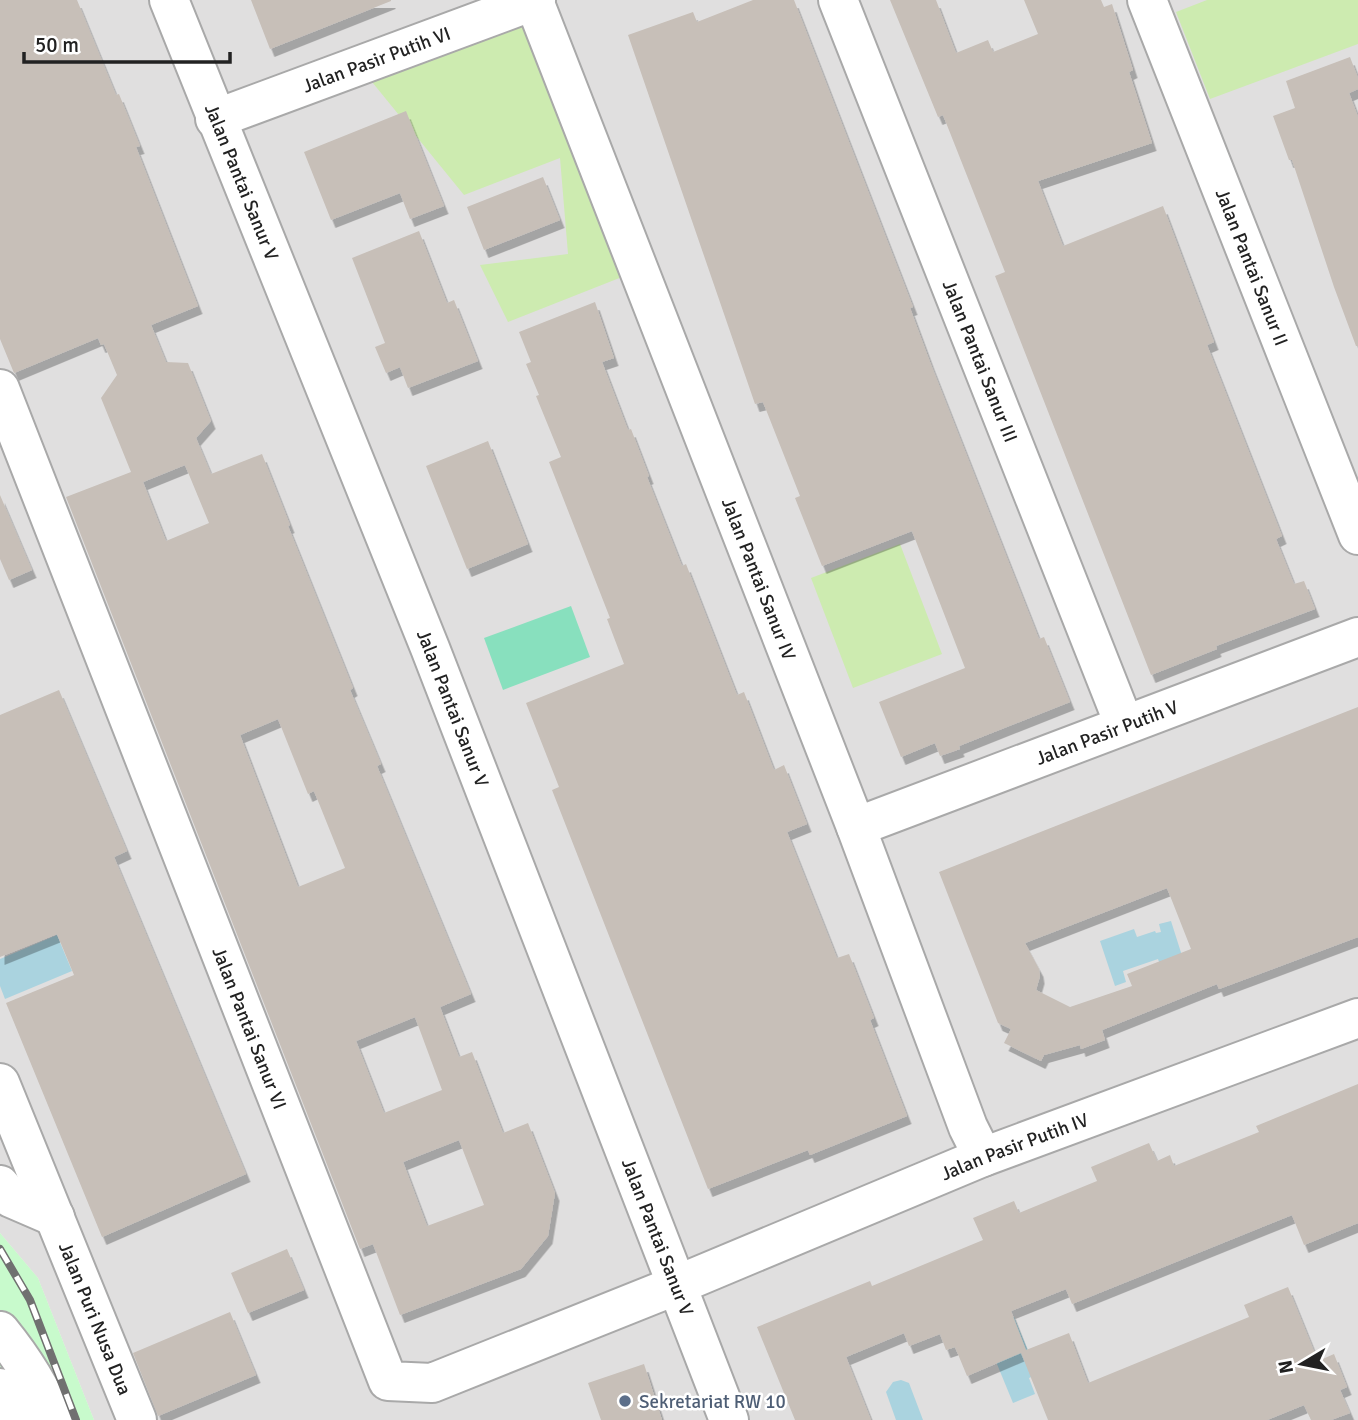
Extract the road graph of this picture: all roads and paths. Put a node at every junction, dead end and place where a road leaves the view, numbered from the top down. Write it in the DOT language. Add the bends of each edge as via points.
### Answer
graph roads {
  1 [pos="169,0"];
  2 [pos="535,0"];
  3 [pos="838,0"];
  4 [pos="1147,0"];
  5 [pos="215,119"];
  6 [pos="0,389"];
  7 [pos="1358,535"];
  8 [pos="1358,637"];
  9 [pos="1124,724"];
  10 [pos="856,827"];
  11 [pos="1358,1018"];
  12 [pos="0,1083"];
  13 [pos="983,1157"];
  14 [pos="0,1185"];
  15 [pos="55,1217"];
  16 [pos="677,1285"];
  17 [pos="0,1331"];
  18 [pos="0,1388"];
  19 [pos="21,1420"];
  20 [pos="54,1420"];
  21 [pos="136,1420"];
  22 [pos="729,1420"];
  1 -- 5 [label="street, Jalan Pantai Sanur V"];
  2 -- 5 [label="street, Jalan Pasir Putih VI"];
  2 -- 10 [label="street, Jalan Pantai Sanur IV"];
  3 -- 9 [label="street, Jalan Pantai Sanur III"];
  4 -- 7 [label="street, Jalan Pantai Sanur II"];
  5 -- 16 [label="street, Jalan Pantai Sanur V" via="430,648"];
  6 -- 16 [label="street, Jalan Pantai Sanur VI" via="388,1381 432,1383"];
  8 -- 9 [label="street, Jalan Pasir Putih V"];
  9 -- 10 [label="street, Jalan Pasir Putih V"];
  10 -- 13 [label="street, Jalan Pantai Sanur IV"];
  11 -- 13 [label="street, Jalan Pasir Putih IV"];
  12 -- 15 [label="street, Jalan Puri Nusa Dua"];
  13 -- 16 [label="street, Jalan Pasir Putih IV"];
  14 -- 15 [label="street, Jalan Puri Nusa Dua" via="11,1198"];
  15 -- 21 [label="street, Jalan Puri Nusa Dua"];
  16 -- 22 [label="street, Jalan Pantai Sanur V"];
  17 -- 20 [label="street" via="20,1356"];
  18 -- 19 [label="street"];
}
